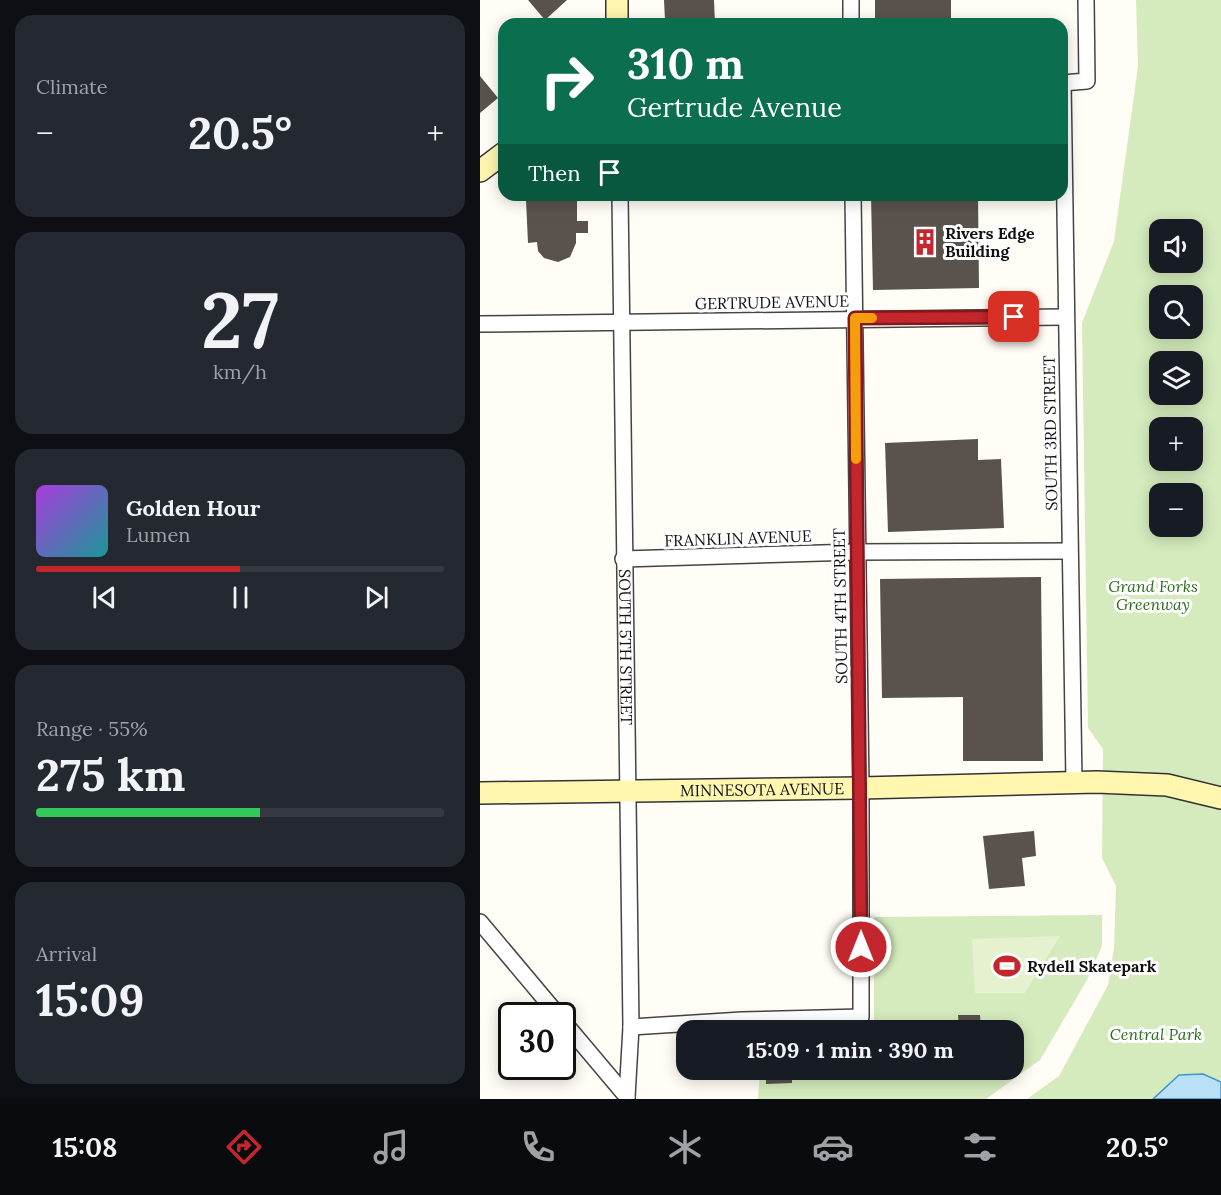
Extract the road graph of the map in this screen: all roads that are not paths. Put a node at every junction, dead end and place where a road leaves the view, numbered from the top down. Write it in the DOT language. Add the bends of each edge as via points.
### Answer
graph roads {
  1 [pos="617,0"];
  2 [pos="851,0"];
  3 [pos="1086,0"];
  4 [pos="617,18"];
  5 [pos="851,18"];
  6 [pos="1068,83"];
  7 [pos="498,158"];
  8 [pos="480,171"];
  9 [pos="620,201"];
  10 [pos="853,201"];
  11 [pos="1064,201"];
  12 [pos="1066,317"];
  13 [pos="855,318"];
  14 [pos="621,323"];
  15 [pos="480,324"];
  16 [pos="1069,551"];
  17 [pos="856,552"];
  18 [pos="624,559"];
  19 [pos="1074,782"];
  20 [pos="861,788"];
  21 [pos="628,791"];
  22 [pos="480,793"];
  23 [pos="1221,798"];
  24 [pos="480,922"];
  25 [pos="547,1002"];
  26 [pos="631,1026"];
  27 [pos="576,1037"];
  1 -- 4 [label="street"];
  2 -- 5 [label="street"];
  3 -- 6 [label="street" via="1087,81"];
  7 -- 8 [label="street"];
  9 -- 14 [label="street, SOUTH 5TH STREET"];
  10 -- 13 [label="street, SOUTH 4TH STREET"];
  11 -- 12 [label="street, SOUTH 3RD STREET"];
  12 -- 13 [label="street, GERTRUDE AVENUE"];
  12 -- 16 [label="street, SOUTH 3RD STREET"];
  13 -- 14 [label="street, GERTRUDE AVENUE"];
  13 -- 17 [label="street, SOUTH 4TH STREET"];
  14 -- 15 [label="street, GERTRUDE AVENUE"];
  14 -- 18 [label="street, SOUTH 5TH STREET"];
  16 -- 17 [label="street, FRANKLIN AVENUE"];
  16 -- 19 [label="street, SOUTH 3RD STREET"];
  17 -- 18 [label="street, FRANKLIN AVENUE"];
  17 -- 20 [label="street, SOUTH 4TH STREET"];
  18 -- 21 [label="street, SOUTH 5TH STREET"];
  19 -- 20 [label="street, MINNESOTA AVENUE"];
  19 -- 23 [label="street, MINNESOTA AVENUE" via="1167,785"];
  20 -- 21 [label="street, MINNESOTA AVENUE"];
  20 -- 26 [label="street, SOUTH 4TH STREET" via="861,1017"];
  21 -- 22 [label="street, MINNESOTA AVENUE"];
  21 -- 26 [label="street, SOUTH 5TH STREET"];
  24 -- 25 [label="street"];
  26 -- 27 [label="street, SOUTH 5TH STREET" via="627,1097"];
}
